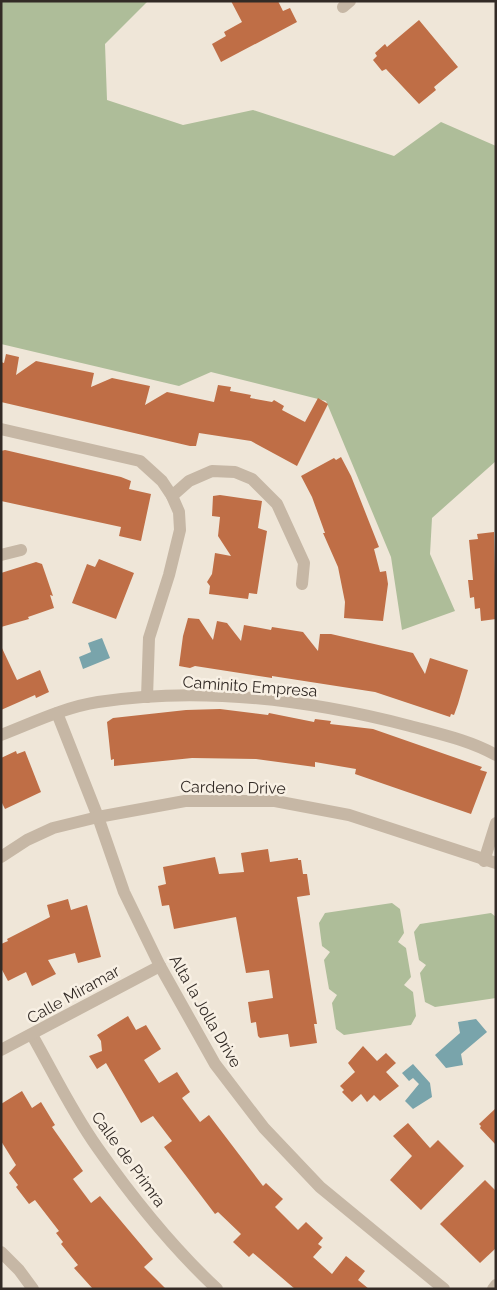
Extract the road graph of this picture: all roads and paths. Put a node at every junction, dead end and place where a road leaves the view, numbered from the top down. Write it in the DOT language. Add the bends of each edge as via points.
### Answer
graph roads {
  1 [pos="1,428"];
  2 [pos="172,496"];
  3 [pos="21,550"];
  4 [pos="1,555"];
  5 [pos="302,584"];
  6 [pos="147,697"];
  7 [pos="57,713"];
  8 [pos="1,735"];
  9 [pos="496,755"];
  10 [pos="98,817"];
  11 [pos="496,823"];
  12 [pos="1,857"];
  13 [pos="490,862"];
  14 [pos="160,966"];
  15 [pos="32,1035"];
  16 [pos="1,1050"];
  17 [pos="1,1252"];
  18 [pos="496,1285"];
  19 [pos="33,1289"];
  20 [pos="217,1289"];
  21 [pos="444,1289"];
  22 [pos="492,1289"];
  1 -- 2 [label="street" via="140,461 162,481"];
  2 -- 5 [label="street" via="189,481 212,471 234,472 252,479 278,504 304,563"];
  2 -- 6 [label="street" via="179,512 180,530 170,575 149,638"];
  3 -- 4 [label="street"];
  6 -- 7 [label="street, Caminito Empresa" via="96,702"];
  6 -- 9 [label="street, Caminito Empresa" via="232,697 355,712 475,743"];
  7 -- 8 [label="street, Caminito Empresa"];
  7 -- 10 [label="street, Alta la Jolla Drive"];
  10 -- 12 [label="street, Cardeno Drive" via="53,828"];
  10 -- 13 [label="street, Cardeno Drive" via="184,801 275,801 349,815"];
  10 -- 14 [label="street, Alta la Jolla Drive" via="124,892"];
  11 -- 13 [label="street"];
  14 -- 15 [label="street, Calle Miramar"];
  14 -- 21 [label="street, Alta la Jolla Drive" via="215,1064 264,1128 320,1186"];
  15 -- 16 [label="street, Calle Miramar"];
  15 -- 20 [label="street, Calle de Primra" via="96,1146 146,1212"];
  17 -- 19 [label="street"];
  18 -- 22 [label="street"];
}
